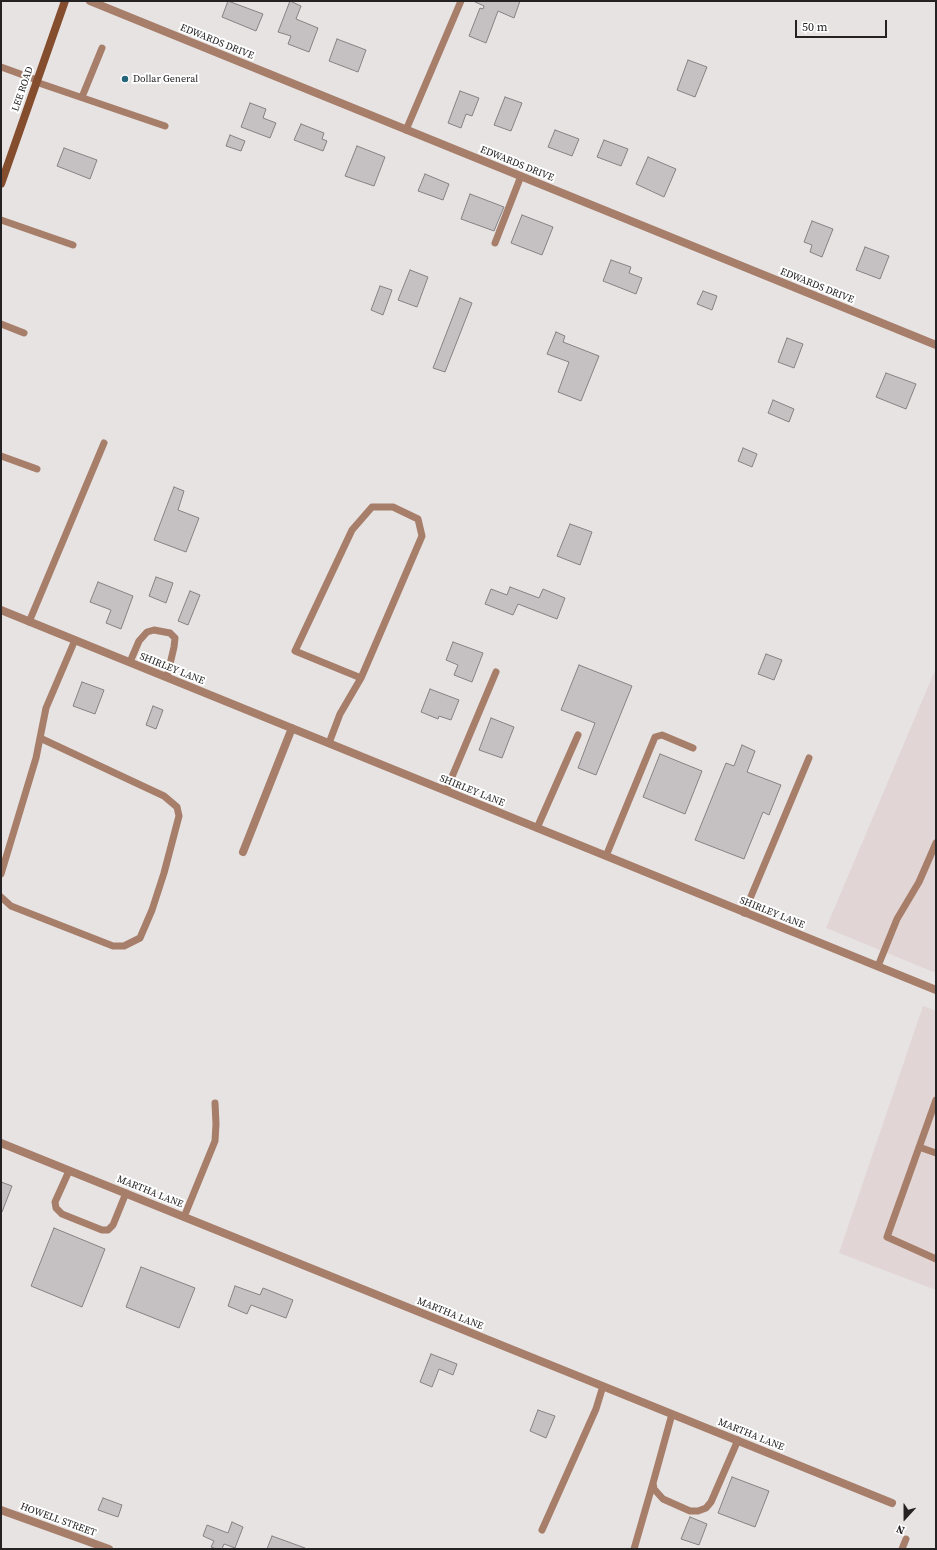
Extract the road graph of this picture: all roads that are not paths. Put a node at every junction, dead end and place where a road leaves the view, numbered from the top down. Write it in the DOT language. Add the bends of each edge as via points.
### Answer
graph roads {
  1 [pos="64,1"];
  2 [pos="90,1"];
  3 [pos="461,1"];
  4 [pos="102,48"];
  5 [pos="1,67"];
  6 [pos="37,81"];
  7 [pos="82,97"];
  8 [pos="165,126"];
  9 [pos="406,130"];
  10 [pos="521,176"];
  11 [pos="1,184"];
  12 [pos="1,220"];
  13 [pos="495,242"];
  14 [pos="73,245"];
  15 [pos="1,324"];
  16 [pos="24,334"];
  17 [pos="936,345"];
  18 [pos="104,443"];
  19 [pos="1,456"];
  20 [pos="37,469"];
  21 [pos="1,610"];
  22 [pos="29,622"];
  23 [pos="75,640"];
  24 [pos="130,662"];
  25 [pos="496,672"];
  26 [pos="167,677"];
  27 [pos="361,678"];
  28 [pos="292,728"];
  29 [pos="578,735"];
  30 [pos="40,738"];
  31 [pos="329,743"];
  32 [pos="693,748"];
  33 [pos="810,758"];
  34 [pos="446,791"];
  35 [pos="537,828"];
  36 [pos="936,843"];
  37 [pos="243,852"];
  38 [pos="606,856"];
  39 [pos="1,874"];
  40 [pos="1,897"];
  41 [pos="744,912"];
  42 [pos="878,966"];
  43 [pos="936,990"];
  44 [pos="936,1100"];
  45 [pos="215,1103"];
  46 [pos="1,1143"];
  47 [pos="919,1147"];
  48 [pos="936,1153"];
  49 [pos="69,1171"];
  50 [pos="126,1194"];
  51 [pos="184,1217"];
  52 [pos="936,1259"];
  53 [pos="604,1386"];
  54 [pos="672,1414"];
  55 [pos="738,1440"];
  56 [pos="653,1483"];
  57 [pos="892,1503"];
  58 [pos="1,1510"];
  59 [pos="542,1530"];
  60 [pos="906,1539"];
  61 [pos="109,1549"];
  62 [pos="634,1549"];
  63 [pos="902,1549"];
  1 -- 6 [label="main road, LEE ROAD"];
  2 -- 9 [label="street, EDWARDS DRIVE"];
  3 -- 9 [label="lane"];
  4 -- 7 [label="lane"];
  5 -- 6 [label="lane"];
  6 -- 7 [label="lane"];
  6 -- 11 [label="main road, LEE ROAD"];
  7 -- 8 [label="lane"];
  9 -- 10 [label="street, EDWARDS DRIVE"];
  10 -- 13 [label="lane"];
  10 -- 17 [label="street, EDWARDS DRIVE"];
  12 -- 14 [label="lane"];
  15 -- 16 [label="lane"];
  18 -- 22 [label="lane"];
  19 -- 20 [label="lane"];
  21 -- 22 [label="street, SHIRLEY LANE"];
  22 -- 23 [label="street, SHIRLEY LANE"];
  23 -- 24 [label="street, SHIRLEY LANE"];
  23 -- 30 [label="lane" via="46,708"];
  24 -- 26 [label="street, SHIRLEY LANE"];
  24 -- 26 [label="lane" via="139,641 147,632 154,630 170,633 175,638"];
  25 -- 34 [label="lane"];
  26 -- 28 [label="street, SHIRLEY LANE"];
  27 -- 27 [label="lane" via="422,536 418,519 393,507 372,507 352,530 295,651"];
  27 -- 31 [label="lane" via="340,714"];
  28 -- 31 [label="street, SHIRLEY LANE"];
  28 -- 37 [label="street"];
  29 -- 35 [label="lane"];
  30 -- 39 [label="lane"];
  30 -- 40 [label="lane" via="164,796 176,807 179,816 164,873 146,924 140,938 124,946 112,946 11,906"];
  31 -- 34 [label="street, SHIRLEY LANE"];
  32 -- 38 [label="lane" via="662,735 655,737"];
  33 -- 41 [label="lane"];
  34 -- 35 [label="street, SHIRLEY LANE"];
  35 -- 38 [label="street, SHIRLEY LANE"];
  36 -- 42 [label="lane" via="919,882 897,919"];
  38 -- 41 [label="street, SHIRLEY LANE"];
  41 -- 42 [label="street, SHIRLEY LANE"];
  42 -- 43 [label="street, SHIRLEY LANE"];
  44 -- 47 [label="lane"];
  45 -- 51 [label="lane" via="215,1141"];
  46 -- 49 [label="street, MARTHA LANE"];
  47 -- 48 [label="lane"];
  47 -- 52 [label="lane" via="887,1237"];
  49 -- 50 [label="street, MARTHA LANE"];
  49 -- 50 [label="lane" via="55,1202 56,1208 62,1214 108,1230 113,1225"];
  50 -- 51 [label="street, MARTHA LANE"];
  51 -- 53 [label="street, MARTHA LANE"];
  53 -- 54 [label="street, MARTHA LANE"];
  53 -- 59 [label="lane"];
  54 -- 55 [label="street, MARTHA LANE"];
  54 -- 56 [label="lane"];
  55 -- 56 [label="lane" via="706,1508 690,1511 663,1499 654,1489"];
  55 -- 57 [label="street, MARTHA LANE"];
  56 -- 62 [label="lane"];
  58 -- 61 [label="street, HOWELL STREET"];
  60 -- 63 [label="lane"];
}
